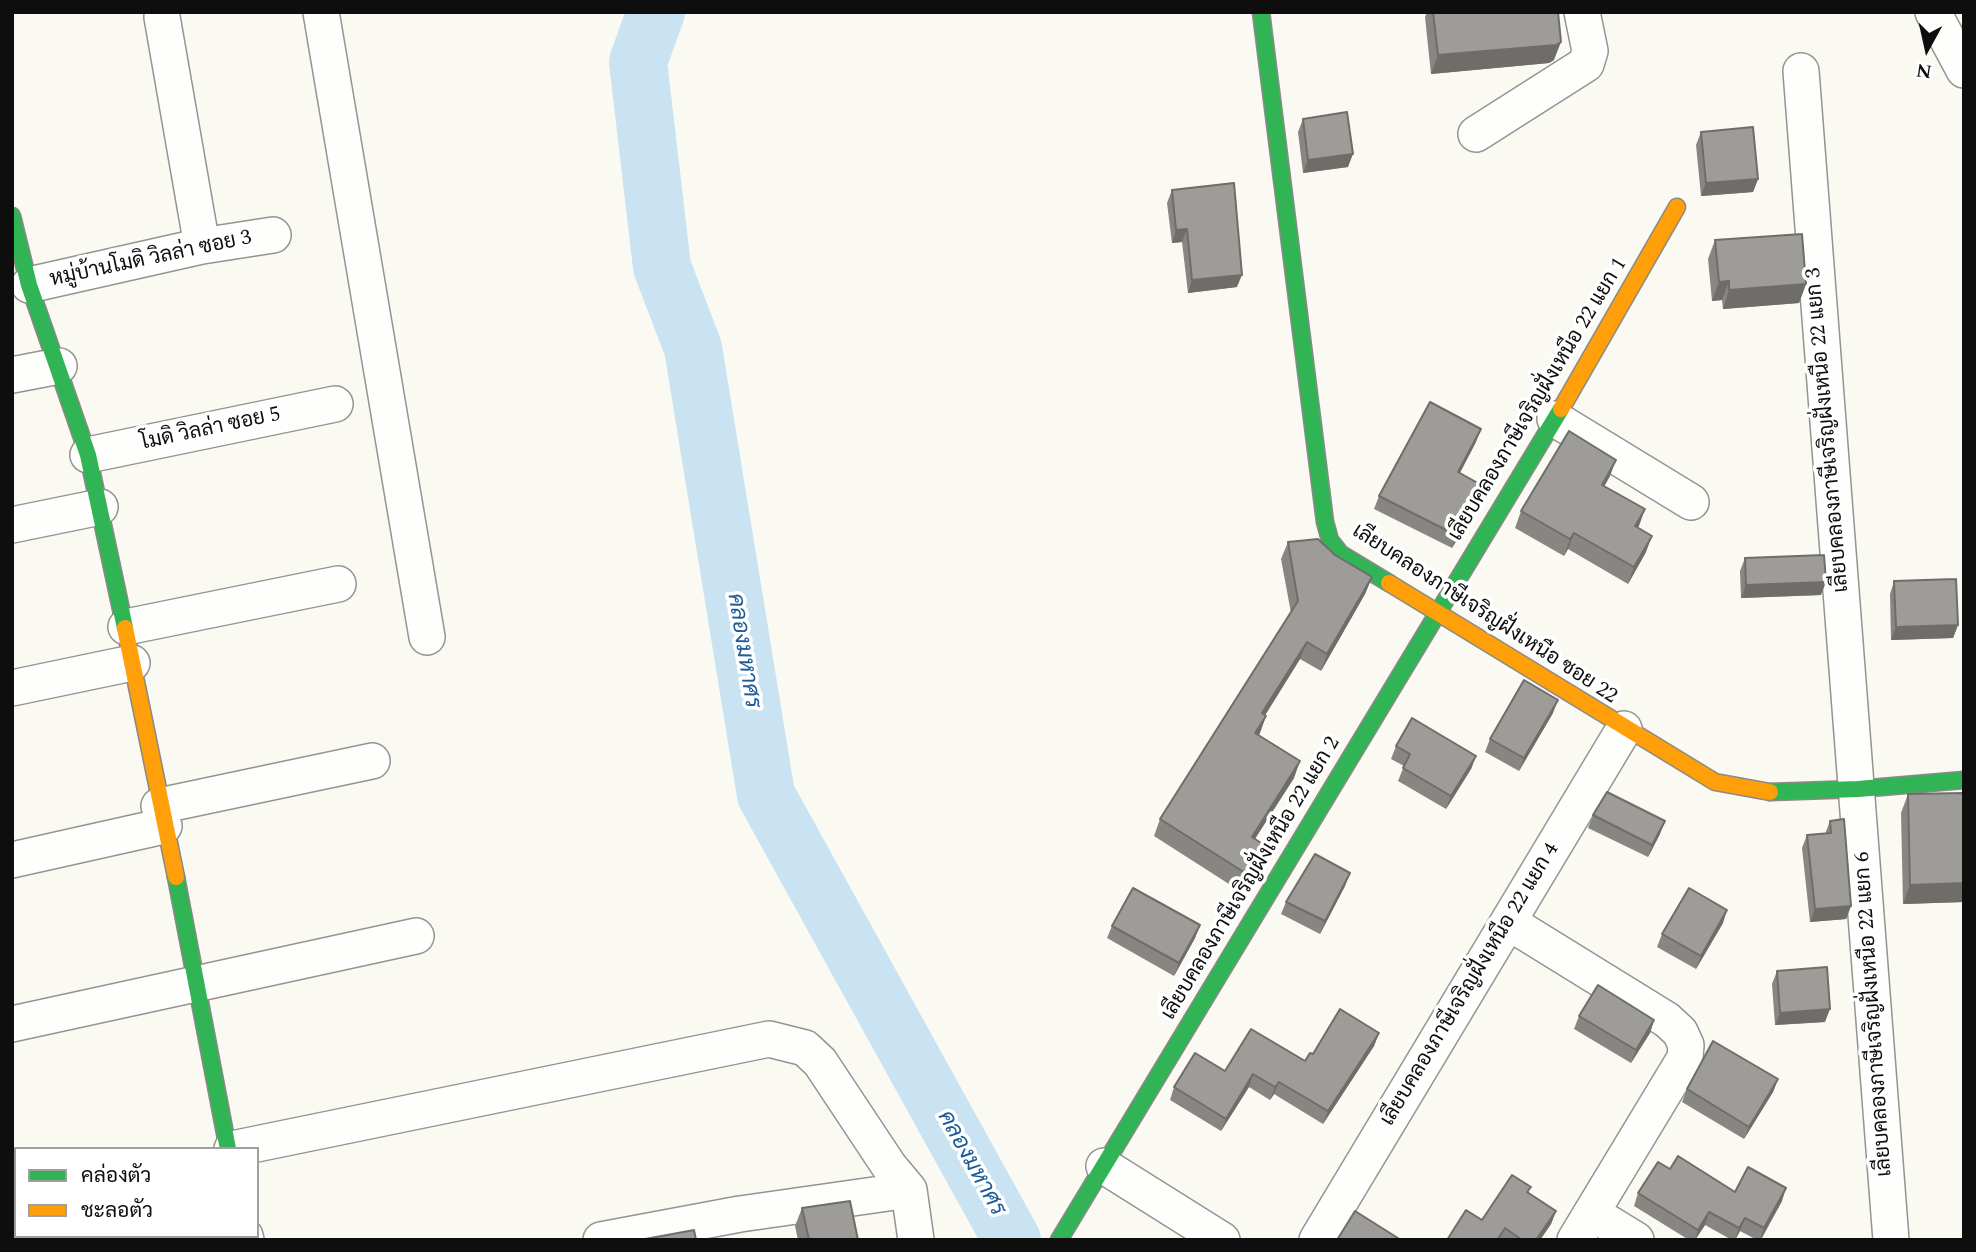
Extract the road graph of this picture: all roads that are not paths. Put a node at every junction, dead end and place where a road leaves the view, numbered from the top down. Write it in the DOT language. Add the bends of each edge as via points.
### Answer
graph roads {
  1 [pos="321,12"];
  2 [pos="1261,12"];
  3 [pos="1582,12"];
  4 [pos="1933,12"];
  5 [pos="162,17"];
  6 [pos="1964,70"];
  7 [pos="1801,71"];
  8 [pos="1476,134"];
  9 [pos="1677,207"];
  10 [pos="12,216"];
  11 [pos="273,235"];
  12 [pos="202,247"];
  13 [pos="29,285"];
  14 [pos="59,366"];
  15 [pos="12,375"];
  16 [pos="335,404"];
  17 [pos="1555,419"];
  18 [pos="88,456"];
  19 [pos="1691,502"];
  20 [pos="100,507"];
  21 [pos="12,525"];
  22 [pos="338,584"];
  23 [pos="1436,613"];
  24 [pos="126,628"];
  25 [pos="427,637"];
  26 [pos="132,663"];
  27 [pos="12,688"];
  28 [pos="1624,729"];
  29 [pos="372,761"];
  30 [pos="1964,780"];
  31 [pos="1858,789"];
  32 [pos="162,816"];
  33 [pos="12,860"];
  34 [pos="1510,923"];
  35 [pos="416,936"];
  36 [pos="198,983"];
  37 [pos="12,1024"];
  38 [pos="230,1147"];
  39 [pos="240,1147"];
  40 [pos="1104,1166"];
  41 [pos="909,1190"];
  42 [pos="743,1227"];
  43 [pos="1584,1227"];
  44 [pos="601,1240"];
  45 [pos="916,1240"];
  46 [pos="1059,1240"];
  47 [pos="1222,1240"];
  48 [pos="1317,1240"];
  49 [pos="1636,1240"];
  50 [pos="1891,1240"];
  1 -- 25 [label="street"];
  2 -- 23 [label="street, เลียบคลองภาษีเจริญฝั่งเหนือ ซอย 22" via="1330,540 1341,554"];
  3 -- 8 [label="street" via="1590,51 1586,64"];
  4 -- 6 [label="street"];
  5 -- 12 [label="street"];
  7 -- 31 [label="street, เลียบคลองภาษีเจริญฝั่งเหนือ 22 แยก 3"];
  9 -- 17 [label="street, เลียบคลองภาษีเจริญฝั่งเหนือ 22 แยก 1"];
  10 -- 13 [label="street"];
  11 -- 12 [label="street, หมู่บ้านโมดิ วิลล่า ซอย 3"];
  12 -- 13 [label="street, หมู่บ้านโมดิ วิลล่า ซอย 3"];
  13 -- 14 [label="street"];
  14 -- 15 [label="street"];
  14 -- 18 [label="street"];
  16 -- 18 [label="street, โมดิ วิลล่า ซอย 5"];
  17 -- 19 [label="street"];
  17 -- 23 [label="street, เลียบคลองภาษีเจริญฝั่งเหนือ 22 แยก 1"];
  18 -- 20 [label="street"];
  20 -- 21 [label="street"];
  20 -- 24 [label="street"];
  22 -- 24 [label="street"];
  23 -- 28 [label="street, เลียบคลองภาษีเจริญฝั่งเหนือ ซอย 22"];
  23 -- 40 [label="street, เลียบคลองภาษีเจริญฝั่งเหนือ 22 แยก 2"];
  24 -- 26 [label="street"];
  26 -- 27 [label="street"];
  26 -- 32 [label="street"];
  28 -- 31 [label="street, เลียบคลองภาษีเจริญฝั่งเหนือ ซอย 22" via="1734,789"];
  28 -- 34 [label="street, เลียบคลองภาษีเจริญฝั่งเหนือ 22 แยก 4"];
  29 -- 32 [label="street"];
  30 -- 31 [label="street, เลียบคลองภาษีเจริญฝั่งเหนือ ซอย 22"];
  31 -- 50 [label="street, เลียบคลองภาษีเจริญฝั่งเหนือ 22 แยก 6"];
  32 -- 33 [label="street"];
  32 -- 36 [label="street"];
  34 -- 43 [label="street" via="1667,1020 1686,1045 1685,1058"];
  34 -- 48 [label="street, เลียบคลองภาษีเจริญฝั่งเหนือ 22 แยก 4"];
  35 -- 36 [label="street"];
  36 -- 37 [label="street"];
  36 -- 38 [label="street"];
  39 -- 41 [label="street" via="769,1039 806,1048 820,1062"];
  40 -- 46 [label="street, เลียบคลองภาษีเจริญฝั่งเหนือ 22 แยก 2"];
  40 -- 47 [label="street"];
  41 -- 42 [label="street"];
  41 -- 45 [label="street"];
  42 -- 44 [label="street"];
  43 -- 49 [label="street"];
}
